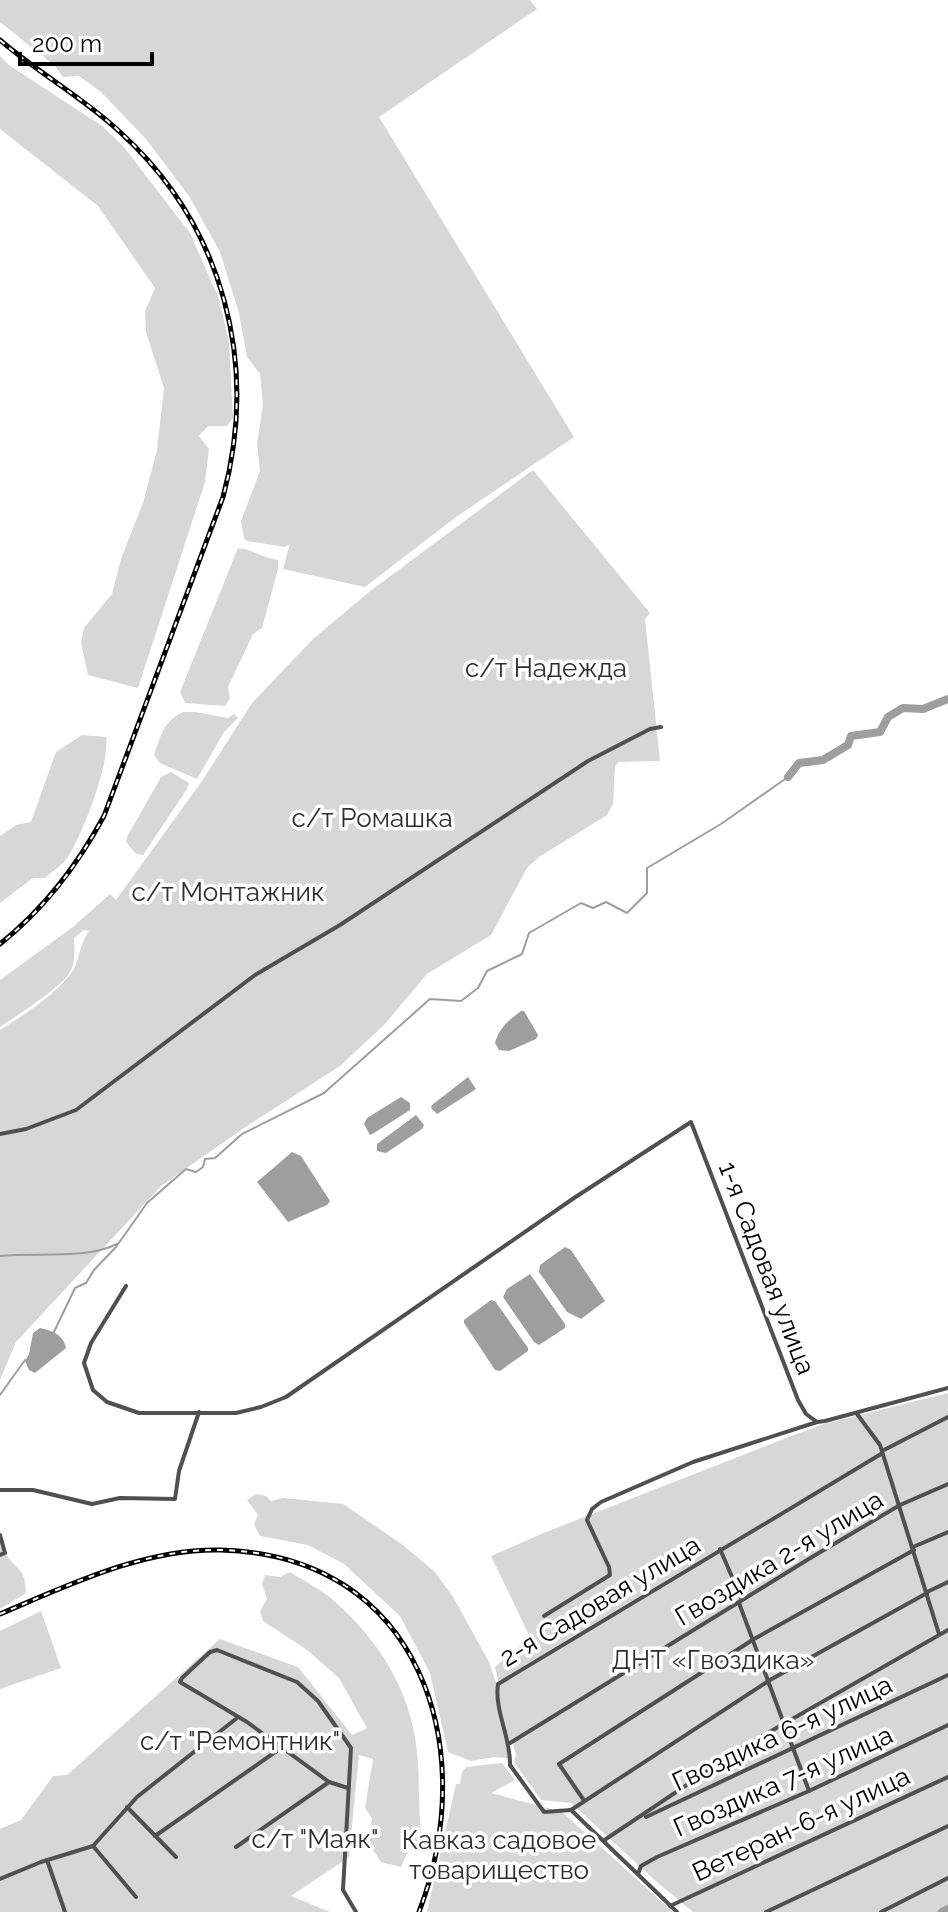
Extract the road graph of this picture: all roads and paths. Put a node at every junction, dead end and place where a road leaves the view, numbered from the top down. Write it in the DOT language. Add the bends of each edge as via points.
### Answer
graph roads {
  1 [pos="661,727"];
  2 [pos="0,1134"];
  3 [pos="126,1286"];
  4 [pos="948,1388"];
  5 [pos="199,1412"];
  6 [pos="857,1414"];
  7 [pos="948,1417"];
  8 [pos="817,1422"];
  9 [pos="881,1452"];
  10 [pos="948,1484"];
  11 [pos="0,1490"];
  12 [pos="900,1505"];
  13 [pos="948,1532"];
  14 [pos="0,1535"];
  15 [pos="914,1548"];
  16 [pos="720,1549"];
  17 [pos="0,1555"];
  18 [pos="948,1582"];
  19 [pos="927,1592"];
  20 [pos="741,1601"];
  21 [pos="544,1616"];
  22 [pos="948,1630"];
  23 [pos="939,1634"];
  24 [pos="754,1639"];
  25 [pos="948,1675"];
  26 [pos="770,1680"];
  27 [pos="237,1718"];
  28 [pos="948,1725"];
  29 [pos="784,1726"];
  30 [pos="509,1743"];
  31 [pos="792,1747"];
  32 [pos="282,1748"];
  33 [pos="948,1777"];
  34 [pos="329,1782"];
  35 [pos="348,1788"];
  36 [pos="809,1791"];
  37 [pos="583,1799"];
  38 [pos="127,1807"];
  39 [pos="571,1810"];
  40 [pos="632,1823"];
  41 [pos="948,1826"];
  42 [pos="155,1836"];
  43 [pos="603,1841"];
  44 [pos="93,1846"];
  45 [pos="236,1847"];
  46 [pos="176,1857"];
  47 [pos="47,1860"];
  48 [pos="638,1874"];
  49 [pos="948,1878"];
  50 [pos="0,1879"];
  51 [pos="136,1897"];
  52 [pos="670,1906"];
  53 [pos="65,1912"];
  54 [pos="356,1912"];
  55 [pos="677,1912"];
  56 [pos="766,1912"];
  57 [pos="881,1912"];
  1 -- 2 [label="street" via="588,761 255,975 76,1110"];
  3 -- 5 [label="street" via="85,1356 93,1390 130,1412"];
  4 -- 6 [label="street"];
  5 -- 8 [label="street, 1-я Садовая улица" via="236,1413 286,1397 691,1122 798,1400"];
  5 -- 11 [label="street" via="175,1499 120,1498 92,1504 33,1490"];
  6 -- 8 [label="street"];
  6 -- 9 [label="street"];
  7 -- 9 [label="street, 2-я Садовая улица"];
  8 -- 21 [label="street" via="693,1462 601,1502 587,1520 610,1575"];
  9 -- 12 [label="street"];
  9 -- 16 [label="street, 2-я Садовая улица"];
  10 -- 12 [label="street, Гвоздика 2-я улица"];
  12 -- 15 [label="street"];
  12 -- 20 [label="street, Гвоздика 2-я улица"];
  13 -- 15 [label="street"];
  14 -- 17 [label="street" via="5,1553"];
  15 -- 19 [label="street"];
  15 -- 24 [label="street"];
  16 -- 20 [label="street, 2-я Садовая улица"];
  16 -- 30 [label="street, 2-я Садовая улица" via="498,1684"];
  18 -- 19 [label="street"];
  19 -- 23 [label="street"];
  19 -- 26 [label="street"];
  20 -- 24 [label="street, 2-я Садовая улица"];
  20 -- 30 [label="street, Гвоздика 2-я улица"];
  22 -- 23 [label="street"];
  23 -- 29 [label="street"];
  24 -- 26 [label="street, 2-я Садовая улица"];
  24 -- 37 [label="street" via="559,1764"];
  25 -- 31 [label="street, Гвоздика 6-я улица"];
  26 -- 29 [label="street, 2-я Садовая улица"];
  26 -- 37 [label="street"];
  27 -- 32 [label="street"];
  27 -- 35 [label="street" via="180,1682 210,1652 228,1653 284,1675 318,1701 351,1748"];
  27 -- 38 [label="street"];
  28 -- 36 [label="street, Гвоздика 7-я улица"];
  29 -- 31 [label="street, 2-я Садовая улица"];
  29 -- 40 [label="street" via="745,1746"];
  30 -- 39 [label="street" via="510,1765 542,1810"];
  31 -- 36 [label="street, 2-я Садовая улица"];
  31 -- 40 [label="street, Гвоздика 6-я улица"];
  32 -- 34 [label="street"];
  32 -- 42 [label="street"];
  33 -- 52 [label="street, Ветеран-6-я улица"];
  34 -- 35 [label="street"];
  34 -- 45 [label="street"];
  35 -- 54 [label="street" via="343,1890"];
  36 -- 48 [label="street, Гвоздика 7-я улица" via="657,1857"];
  37 -- 39 [label="street"];
  38 -- 42 [label="street"];
  38 -- 44 [label="street"];
  39 -- 43 [label="street"];
  40 -- 43 [label="street"];
  41 -- 56 [label="street"];
  42 -- 46 [label="street"];
  43 -- 48 [label="street"];
  44 -- 47 [label="street"];
  44 -- 51 [label="street"];
  47 -- 50 [label="street"];
  47 -- 53 [label="street"];
  48 -- 52 [label="street"];
  49 -- 57 [label="street"];
  52 -- 55 [label="street"];
}
